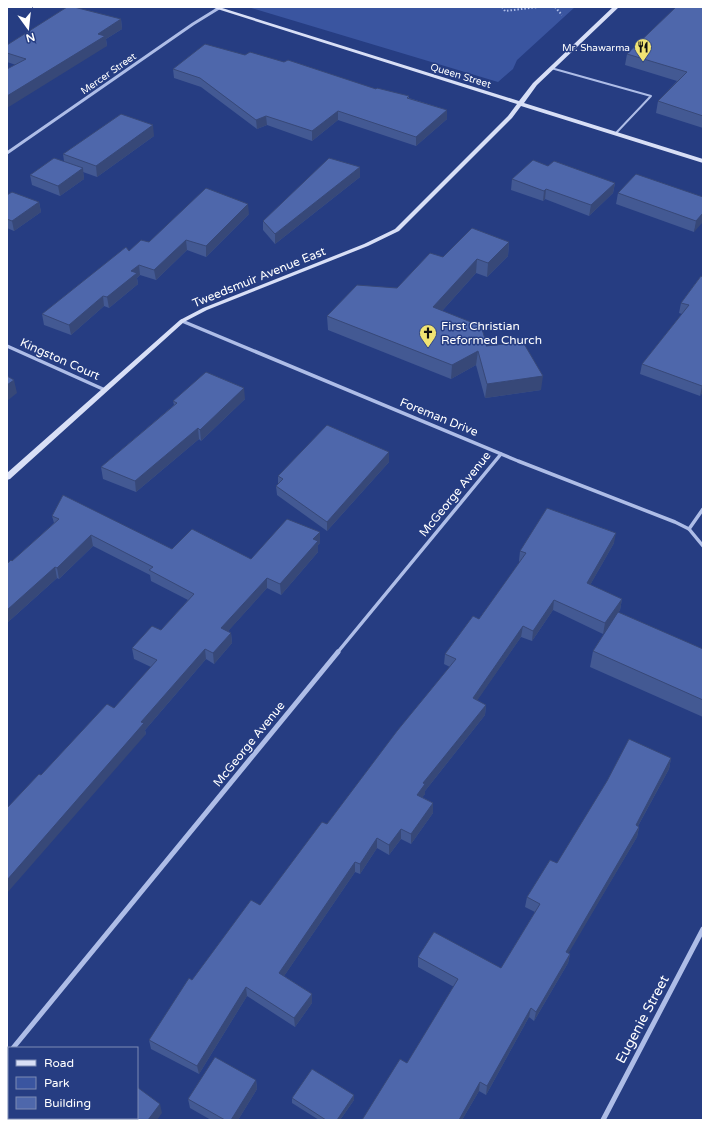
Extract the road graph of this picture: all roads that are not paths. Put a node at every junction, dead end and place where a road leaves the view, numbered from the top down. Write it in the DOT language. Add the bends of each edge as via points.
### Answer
graph roads {
  1 [pos="218,7"];
  2 [pos="616,7"];
  3 [pos="551,68"];
  4 [pos="520,103"];
  5 [pos="616,133"];
  6 [pos="7,153"];
  7 [pos="703,161"];
  8 [pos="182,321"];
  9 [pos="7,346"];
  10 [pos="105,390"];
  11 [pos="501,454"];
  12 [pos="7,477"];
  13 [pos="703,510"];
  14 [pos="689,529"];
  15 [pos="703,546"];
  16 [pos="703,929"];
  17 [pos="13,1047"];
  18 [pos="603,1120"];
  1 -- 4 [label="street, Queen Street"];
  1 -- 6 [label="street, Mercer Street"];
  2 -- 3 [label="street, Tweedsmuir Avenue East"];
  3 -- 4 [label="street, Tweedsmuir Avenue East"];
  3 -- 5 [label="lane" via="651,96"];
  4 -- 5 [label="street, Queen Street"];
  4 -- 8 [label="street, Tweedsmuir Avenue East" via="510,117 397,230 366,246 205,309"];
  5 -- 7 [label="street, Queen Street"];
  8 -- 10 [label="street, Tweedsmuir Avenue East"];
  8 -- 11 [label="street, Foreman Drive"];
  9 -- 10 [label="street, Kingston Court"];
  10 -- 12 [label="street, Tweedsmuir Avenue East"];
  11 -- 14 [label="street, Foreman Drive"];
  11 -- 17 [label="street, McGeorge Avenue"];
  13 -- 14 [label="street"];
  14 -- 15 [label="street"];
  16 -- 18 [label="street, Eugenie Street"];
}
